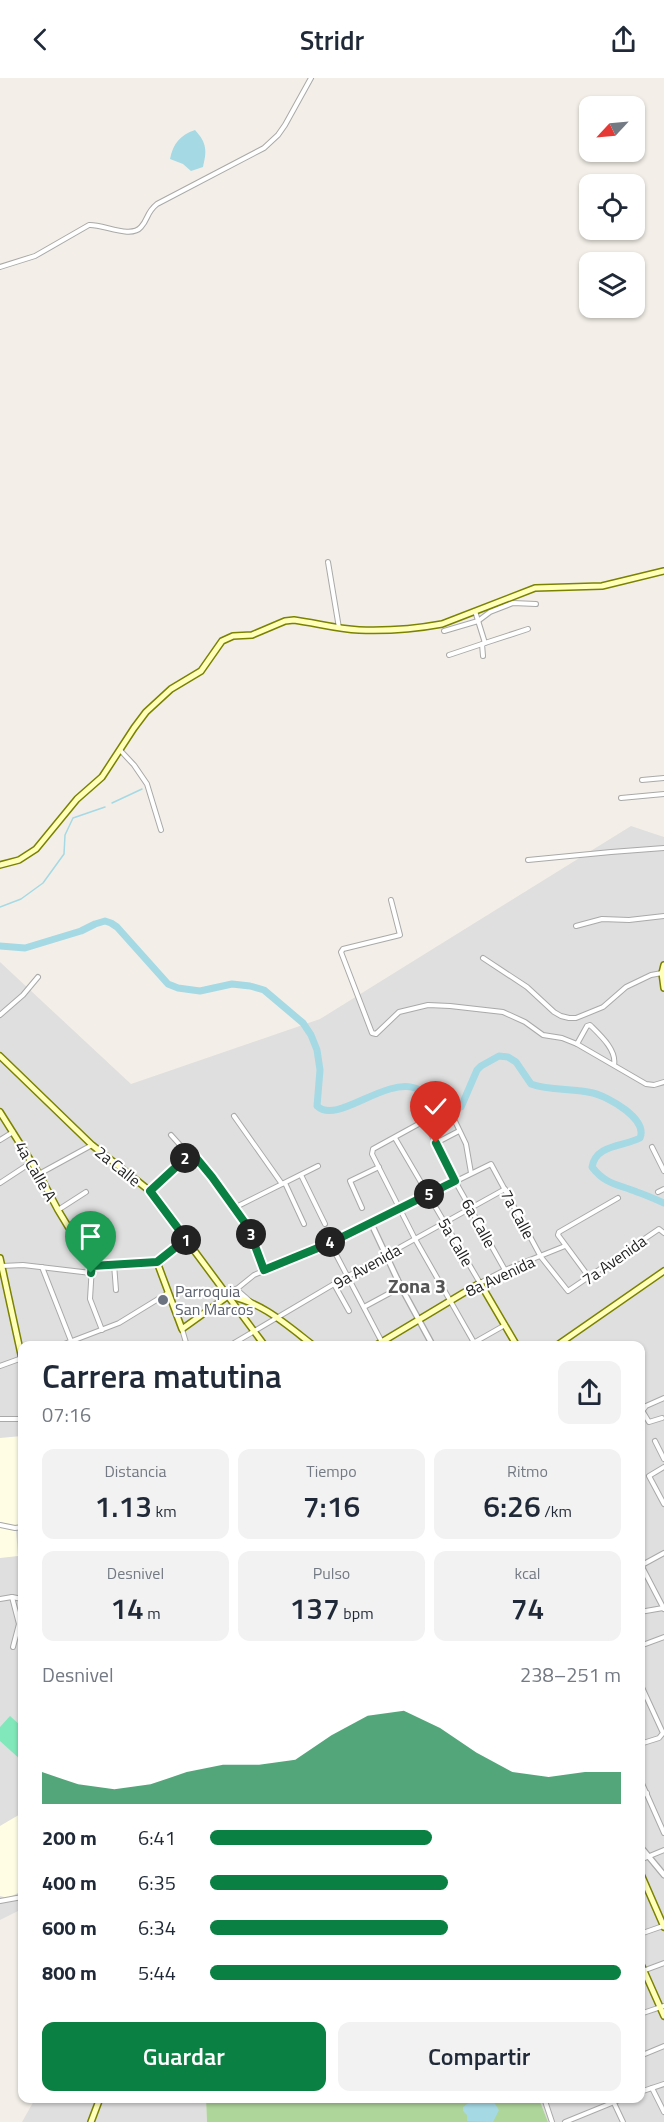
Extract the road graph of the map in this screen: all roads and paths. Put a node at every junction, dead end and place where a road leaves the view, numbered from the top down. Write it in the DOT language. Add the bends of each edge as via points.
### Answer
graph roads {
  1 [pos="311,78"];
  2 [pos="0,267"];
  3 [pos="328,562"];
  4 [pos="664,571"];
  5 [pos="536,604"];
  6 [pos="475,610"];
  7 [pos="478,621"];
  8 [pos="339,628"];
  9 [pos="528,629"];
  10 [pos="444,631"];
  11 [pos="482,644"];
  12 [pos="450,655"];
  13 [pos="483,656"];
  14 [pos="120,750"];
  15 [pos="664,778"];
  16 [pos="642,780"];
  17 [pos="664,794"];
  18 [pos="621,798"];
  19 [pos="161,830"];
  20 [pos="664,848"];
  21 [pos="528,861"];
  22 [pos="0,865"];
  23 [pos="391,900"];
  24 [pos="664,916"];
  25 [pos="576,926"];
  26 [pos="483,958"];
  27 [pos="664,965"];
  28 [pos="662,973"];
  29 [pos="38,977"];
  30 [pos="664,988"];
  31 [pos="0,1015"];
  32 [pos="577,1044"];
  33 [pos="0,1056"];
  34 [pos="614,1065"];
  35 [pos="664,1082"];
  36 [pos="0,1112"];
  37 [pos="420,1112"];
  38 [pos="234,1116"];
  39 [pos="454,1119"];
  40 [pos="424,1121"];
  41 [pos="459,1131"];
  42 [pos="13,1132"];
  43 [pos="171,1135"];
  44 [pos="395,1138"];
  45 [pos="0,1140"];
  46 [pos="436,1143"];
  47 [pos="92,1145"];
  48 [pos="652,1147"];
  49 [pos="191,1154"];
  50 [pos="32,1162"];
  51 [pos="318,1166"];
  52 [pos="379,1167"];
  53 [pos="664,1171"];
  54 [pos="471,1173"];
  55 [pos="39,1174"];
  56 [pos="301,1175"];
  57 [pos="455,1181"];
  58 [pos="284,1183"];
  59 [pos="0,1184"];
  60 [pos="505,1189"];
  61 [pos="664,1189"];
  62 [pos="150,1191"];
  63 [pos="86,1192"];
  64 [pos="658,1192"];
  65 [pos="429,1194"];
  66 [pos="618,1198"];
  67 [pos="234,1208"];
  68 [pos="362,1208"];
  69 [pos="400,1208"];
  70 [pos="471,1208"];
  71 [pos="58,1210"];
  72 [pos="444,1222"];
  73 [pos="370,1223"];
  74 [pos="304,1224"];
  75 [pos="325,1224"];
  76 [pos="662,1231"];
  77 [pos="186,1239"];
  78 [pos="415,1239"];
  79 [pos="330,1243"];
  80 [pos="565,1246"];
  81 [pos="386,1256"];
  82 [pos="541,1257"];
  83 [pos="0,1258"];
  84 [pos="157,1262"];
  85 [pos="114,1264"];
  86 [pos="2,1266"];
  87 [pos="92,1266"];
  88 [pos="42,1267"];
  89 [pos="264,1270"];
  90 [pos="505,1270"];
  91 [pos="664,1271"];
  92 [pos="91,1273"];
  93 [pos="347,1277"];
  94 [pos="589,1277"];
  95 [pos="480,1283"];
  96 [pos="334,1284"];
  97 [pos="401,1287"];
  98 [pos="236,1289"];
  99 [pos="116,1290"];
  100 [pos="568,1291"];
  101 [pos="168,1293"];
  102 [pos="228,1296"];
  103 [pos="450,1301"];
  104 [pos="255,1305"];
  105 [pos="364,1307"];
  106 [pos="349,1311"];
  107 [pos="277,1318"];
  108 [pos="419,1320"];
  109 [pos="505,1325"];
  110 [pos="182,1329"];
  111 [pos="102,1330"];
  112 [pos="254,1330"];
  113 [pos="18,1341"];
  114 [pos="71,1341"];
  115 [pos="78,1341"];
  116 [pos="186,1341"];
  117 [pos="240,1341"];
  118 [pos="262,1341"];
  119 [pos="308,1341"];
  120 [pos="382,1341"];
  121 [pos="386,1341"];
  122 [pos="430,1341"];
  123 [pos="473,1341"];
  124 [pos="480,1341"];
  125 [pos="514,1341"];
  126 [pos="563,1341"];
  127 [pos="18,1359"];
  128 [pos="0,1366"];
  129 [pos="664,1398"];
  130 [pos="645,1408"];
  131 [pos="645,1417"];
  132 [pos="662,1418"];
  133 [pos="0,1419"];
  134 [pos="18,1419"];
  135 [pos="655,1441"];
  136 [pos="663,1453"];
  137 [pos="664,1459"];
  138 [pos="664,1467"];
  139 [pos="664,1504"];
  140 [pos="0,1525"];
  141 [pos="18,1528"];
  142 [pos="664,1553"];
  143 [pos="645,1562"];
  144 [pos="645,1572"];
  145 [pos="12,1596"];
  146 [pos="18,1598"];
  147 [pos="0,1599"];
  148 [pos="664,1608"];
  149 [pos="645,1611"];
  150 [pos="18,1620"];
  151 [pos="18,1629"];
  152 [pos="664,1638"];
  153 [pos="645,1644"];
  154 [pos="14,1647"];
  155 [pos="645,1700"];
  156 [pos="645,1742"];
  157 [pos="645,1789"];
  158 [pos="647,1793"];
  159 [pos="664,1833"];
  160 [pos="664,1850"];
  161 [pos="645,1852"];
  162 [pos="649,1857"];
  163 [pos="645,1858"];
  164 [pos="664,1875"];
  165 [pos="645,1883"];
  166 [pos="18,1898"];
  167 [pos="0,1901"];
  168 [pos="664,1926"];
  169 [pos="645,1932"];
  170 [pos="664,1963"];
  171 [pos="645,1970"];
  172 [pos="645,1976"];
  173 [pos="662,2006"];
  174 [pos="645,2012"];
  175 [pos="664,2016"];
  176 [pos="664,2046"];
  177 [pos="645,2054"];
  178 [pos="664,2084"];
  179 [pos="652,2088"];
  180 [pos="645,2090"];
  181 [pos="98,2103"];
  182 [pos="546,2103"];
  183 [pos="614,2103"];
  184 [pos="664,2112"];
  185 [pos="91,2122"];
  186 [pos="552,2122"];
  187 [pos="565,2122"];
  188 [pos="623,2122"];
  1 -- 2 [label="street" via="278,135 264,148 158,204 149,210 141,228 122,231 89,225 35,256"];
  3 -- 8 [label="street"];
  4 -- 6 [label="main road" via="602,586 534,588"];
  5 -- 7 [label="street" via="513,603"];
  6 -- 7 [label="street"];
  6 -- 8 [label="main road" via="442,624 412,628"];
  7 -- 10 [label="street"];
  7 -- 11 [label="street" via="485,643"];
  8 -- 14 [label="main road" via="285,621 252,635 228,638 201,671 146,712"];
  9 -- 11 [label="street"];
  11 -- 12 [label="street"];
  11 -- 13 [label="street"];
  14 -- 19 [label="street" via="147,784"];
  14 -- 22 [label="main road" via="102,777 77,799 36,849 19,860"];
  15 -- 16 [label="street"];
  17 -- 18 [label="street"];
  20 -- 21 [label="street"];
  23 -- 32 [label="street" via="400,935 341,952 372,1033 380,1032 399,1012 428,1005 450,1006 503,1012 543,1035"];
  24 -- 25 [label="street" via="602,918"];
  26 -- 28 [label="street" via="527,987 554,1012 569,1018 603,1007 626,987"];
  27 -- 28 [label="main road"];
  28 -- 30 [label="main road"];
  29 -- 31 [label="street"];
  32 -- 34 [label="street"];
  32 -- 34 [label="street" via="590,1025 615,1056"];
  33 -- 47 [label="main road, 2a Calle"];
  34 -- 35 [label="street" via="646,1084"];
  36 -- 42 [label="main road, 4a Calle A"];
  37 -- 40 [label="street, 6a Calle"];
  38 -- 58 [label="street"];
  39 -- 41 [label="street"];
  40 -- 44 [label="street"];
  40 -- 46 [label="street, 6a Calle"];
  41 -- 46 [label="street"];
  41 -- 54 [label="street" via="466,1144"];
  42 -- 45 [label="street"];
  42 -- 50 [label="main road, 4a Calle A"];
  43 -- 49 [label="street"];
  44 -- 52 [label="street" via="373,1149"];
  44 -- 65 [label="street, 5a Calle"];
  46 -- 57 [label="street, 6a Calle"];
  47 -- 55 [label="street"];
  47 -- 62 [label="main road, 2a Calle"];
  48 -- 53 [label="street"];
  49 -- 62 [label="street"];
  49 -- 67 [label="street"];
  50 -- 55 [label="main road, 4a Calle A"];
  50 -- 59 [label="street"];
  51 -- 56 [label="street"];
  52 -- 68 [label="street" via="350,1181"];
  52 -- 69 [label="street"];
  54 -- 57 [label="street"];
  54 -- 60 [label="street, 7a Calle" via="491,1164"];
  55 -- 71 [label="main road, 4a Calle A"];
  56 -- 58 [label="street"];
  56 -- 75 [label="street"];
  57 -- 65 [label="street"];
  57 -- 70 [label="street, 6a Calle"];
  58 -- 67 [label="street"];
  58 -- 74 [label="street"];
  60 -- 70 [label="street, 9a Avenida"];
  60 -- 82 [label="street, 7a Calle"];
  61 -- 64 [label="street"];
  62 -- 77 [label="main road, 2a Calle"];
  63 -- 71 [label="street"];
  65 -- 69 [label="street"];
  65 -- 72 [label="street, 5a Calle"];
  66 -- 80 [label="street" via="559,1232"];
  67 -- 89 [label="street" via="248,1227"];
  69 -- 73 [label="street"];
  69 -- 78 [label="street"];
  70 -- 72 [label="street, 9a Avenida"];
  70 -- 90 [label="street, 6a Calle"];
  71 -- 87 [label="main road, 4a Calle A"];
  72 -- 78 [label="street, 9a Avenida"];
  72 -- 95 [label="street, 5a Calle"];
  73 -- 79 [label="street"];
  73 -- 81 [label="street"];
  76 -- 94 [label="street, 7a Avenida"];
  77 -- 84 [label="street"];
  77 -- 102 [label="main road, 2a Calle"];
  78 -- 81 [label="street, 9a Avenida"];
  78 -- 103 [label="street"];
  79 -- 89 [label="street"];
  79 -- 93 [label="street"];
  80 -- 82 [label="street, 8a Avenida"];
  80 -- 94 [label="street"];
  81 -- 93 [label="street, 9a Avenida"];
  81 -- 97 [label="street"];
  82 -- 90 [label="street, 8a Avenida"];
  82 -- 100 [label="street, 7a Calle"];
  83 -- 86 [label="main road"];
  84 -- 85 [label="main road"];
  84 -- 101 [label="main road"];
  85 -- 87 [label="main road"];
  85 -- 99 [label="street"];
  86 -- 88 [label="street"];
  86 -- 113 [label="main road"];
  87 -- 92 [label="street"];
  88 -- 92 [label="street"];
  88 -- 114 [label="street"];
  89 -- 98 [label="street"];
  90 -- 95 [label="street, 8a Avenida"];
  91 -- 126 [label="main road"];
  92 -- 111 [label="street" via="90,1299"];
  93 -- 96 [label="street, 9a Avenida"];
  93 -- 105 [label="street"];
  94 -- 100 [label="street, 7a Avenida"];
  95 -- 103 [label="main road, 8a Avenida"];
  95 -- 109 [label="main road, 5a Calle"];
  96 -- 106 [label="street"];
  96 -- 107 [label="street, 9a Avenida"];
  97 -- 105 [label="street"];
  97 -- 108 [label="street"];
  98 -- 102 [label="street"];
  98 -- 104 [label="street"];
  101 -- 110 [label="main road"];
  101 -- 111 [label="street" via="134,1316"];
  102 -- 104 [label="main road"];
  102 -- 110 [label="main road"];
  102 -- 112 [label="main road, 2a Calle"];
  103 -- 108 [label="main road, 8a Avenida"];
  103 -- 123 [label="street"];
  104 -- 107 [label="main road"];
  105 -- 120 [label="street"];
  107 -- 112 [label="street, 9a Avenida"];
  107 -- 119 [label="main road"];
  108 -- 121 [label="main road, 8a Avenida"];
  108 -- 122 [label="street"];
  109 -- 124 [label="street"];
  109 -- 125 [label="main road, 5a Calle"];
  110 -- 116 [label="street"];
  111 -- 115 [label="street"];
  112 -- 117 [label="street, 9a Avenida"];
  112 -- 118 [label="main road, 2a Calle"];
  127 -- 128 [label="street"];
  129 -- 130 [label="street"];
  131 -- 132 [label="street" via="650,1423"];
  133 -- 134 [label="street"];
  135 -- 136 [label="street"];
  136 -- 137 [label="street"];
  138 -- 139 [label="street" via="650,1476"];
  140 -- 141 [label="street"];
  142 -- 143 [label="street"];
  144 -- 148 [label="street"];
  145 -- 146 [label="street"];
  145 -- 147 [label="street"];
  145 -- 150 [label="street"];
  148 -- 149 [label="street"];
  151 -- 154 [label="street"];
  152 -- 153 [label="street"];
  155 -- 156 [label="street" via="663,1734"];
  157 -- 158 [label="street"];
  158 -- 159 [label="street"];
  160 -- 162 [label="street"];
  161 -- 162 [label="street"];
  162 -- 163 [label="street"];
  162 -- 164 [label="street"];
  165 -- 168 [label="main road"];
  166 -- 167 [label="street"];
  168 -- 169 [label="street"];
  170 -- 171 [label="street"];
  172 -- 173 [label="main road"];
  173 -- 174 [label="street"];
  173 -- 175 [label="main road"];
  176 -- 177 [label="street"];
  178 -- 179 [label="street"];
  179 -- 180 [label="street"];
  179 -- 184 [label="street"];
  181 -- 185 [label="main road"];
  182 -- 186 [label="street"];
  183 -- 187 [label="street"];
  183 -- 188 [label="street"];
}
